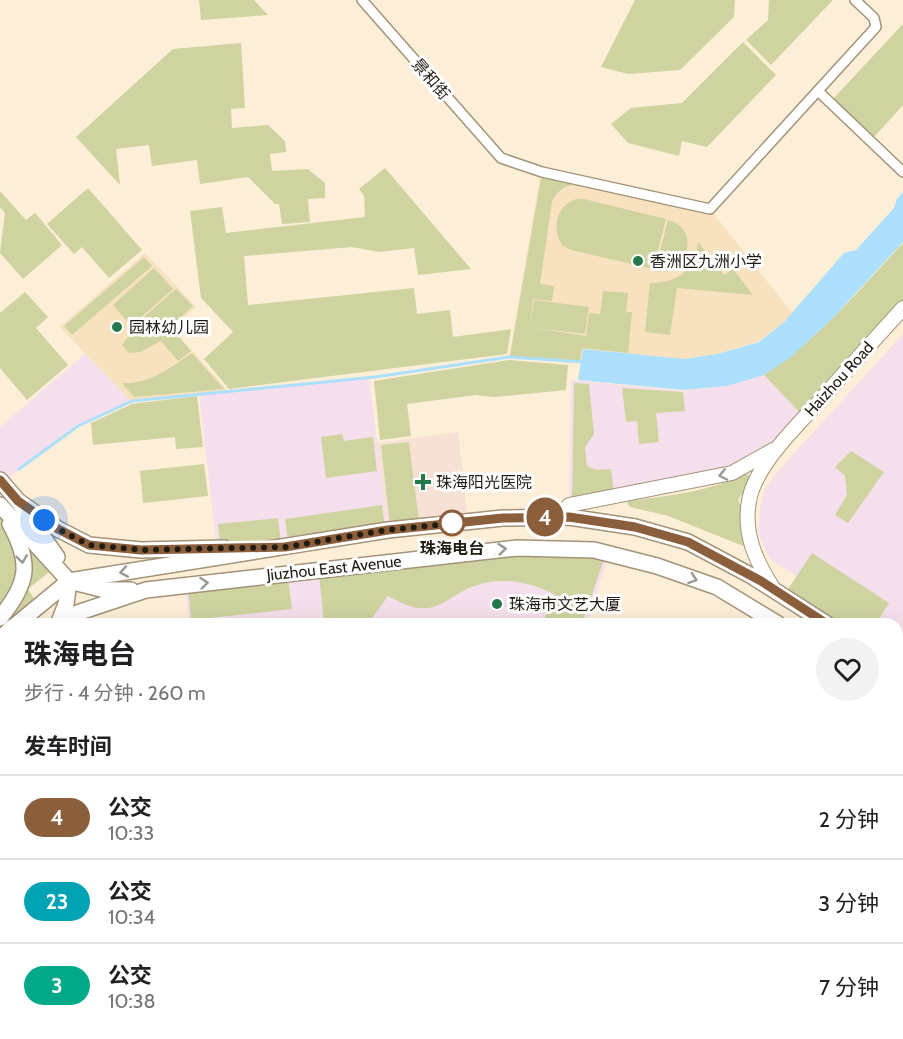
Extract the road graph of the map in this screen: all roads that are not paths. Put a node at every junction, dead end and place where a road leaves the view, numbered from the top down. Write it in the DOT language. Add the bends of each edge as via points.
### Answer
graph roads {
  1 [pos="362,0"];
  2 [pos="855,0"];
  3 [pos="818,91"];
  4 [pos="903,172"];
  5 [pos="903,308"];
  6 [pos="775,450"];
  7 [pos="0,480"];
  8 [pos="18,501"];
  9 [pos="0,505"];
  10 [pos="569,505"];
  11 [pos="285,547"];
  12 [pos="69,581"];
  13 [pos="773,588"];
  14 [pos="146,590"];
  15 [pos="0,618"];
  16 [pos="24,618"];
  17 [pos="62,618"];
  18 [pos="69,618"];
  19 [pos="767,618"];
  20 [pos="818,618"];
  1 -- 3 [label="street, 景和街" via="501,158 542,172 710,209"];
  2 -- 3 [label="street" via="874,18 876,27"];
  3 -- 4 [label="street"];
  5 -- 6 [label="street, Haizhou Road"];
  6 -- 10 [label="street, one-way" via="732,473"];
  6 -- 13 [label="street" via="754,483 747,519 752,549"];
  7 -- 8 [label="main road"];
  8 -- 11 [label="main road" via="89,545 141,550"];
  8 -- 12 [label="main road"];
  9 -- 12 [label="main road"];
  9 -- 15 [label="main road, one-way" via="18,538 24,562 22,585"];
  11 -- 12 [label="main road, Jiuzhou East Avenue, one-way"];
  11 -- 13 [label="main road, Jiuzhou East Avenue" via="388,530 492,519 569,517 635,527 688,542"];
  12 -- 14 [label="main road" via="105,590"];
  12 -- 16 [label="main road"];
  12 -- 17 [label="main road"];
  13 -- 20 [label="main road, Jiuzhou East Avenue"];
  14 -- 18 [label="main road, Jiuzhou East Avenue"];
  14 -- 19 [label="main road, Jiuzhou East Avenue, one-way" via="517,548 594,550 717,587"];
}
